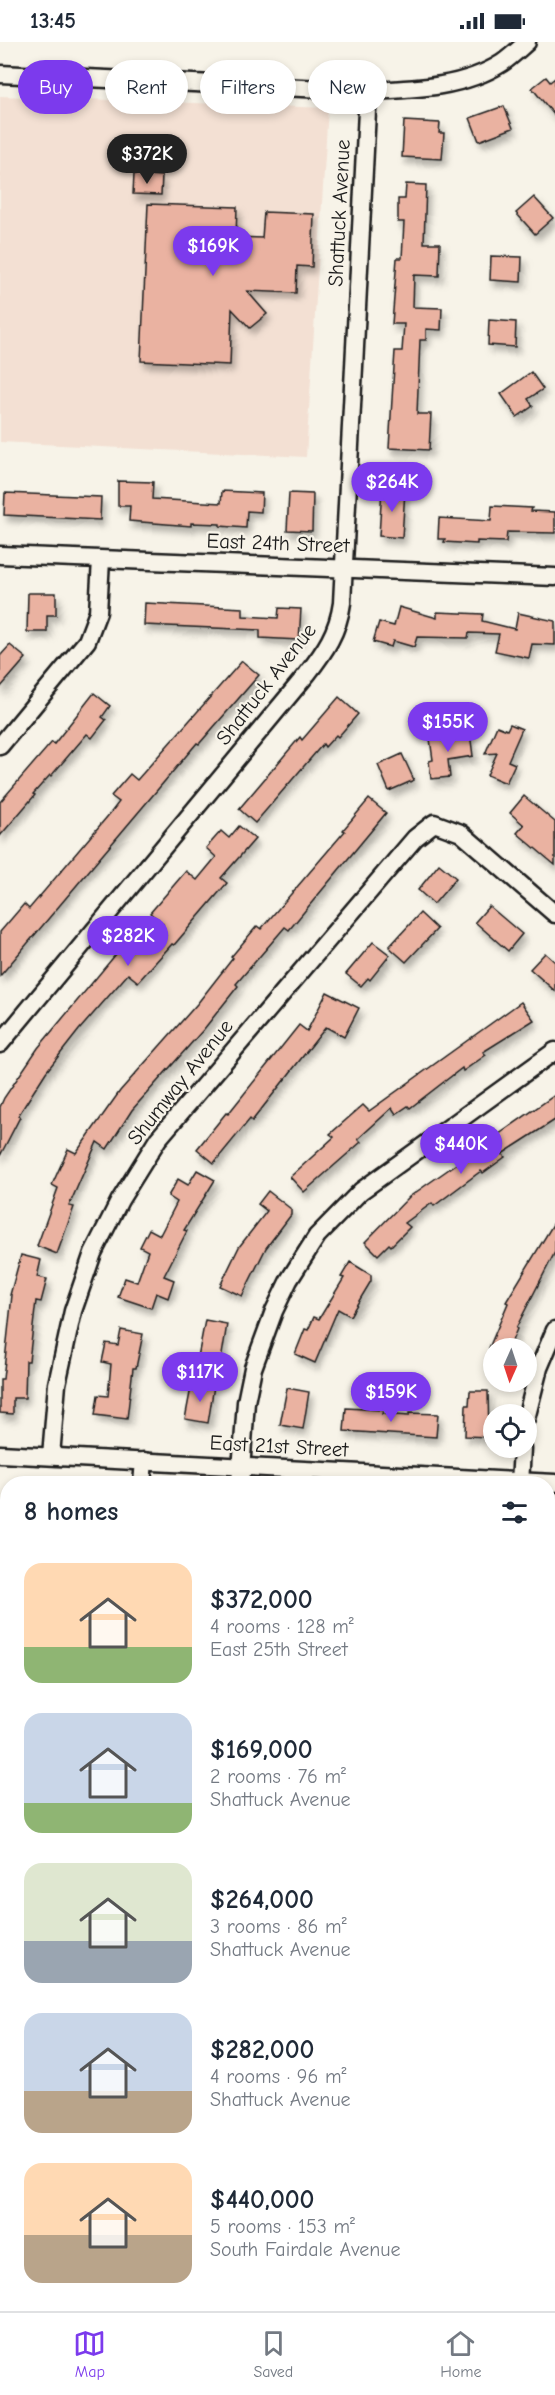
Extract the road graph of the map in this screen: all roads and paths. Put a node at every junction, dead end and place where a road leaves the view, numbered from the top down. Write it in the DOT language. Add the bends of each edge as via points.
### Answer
graph roads {
  1 [pos="527,42"];
  2 [pos="0,74"];
  3 [pos="308,87"];
  4 [pos="387,89"];
  5 [pos="367,114"];
  6 [pos="0,555"];
  7 [pos="101,560"];
  8 [pos="344,568"];
  9 [pos="555,578"];
  10 [pos="0,746"];
  11 [pos="555,914"];
  12 [pos="0,1044"];
  13 [pos="555,1051"];
  14 [pos="555,1330"];
  15 [pos="530,1404"];
  16 [pos="0,1454"];
  17 [pos="51,1456"];
  18 [pos="521,1458"];
  19 [pos="144,1461"];
  20 [pos="241,1466"];
  21 [pos="143,1476"];
  22 [pos="240,1476"];
  23 [pos="353,1476"];
  24 [pos="520,1476"];
  1 -- 4 [label="street" via="502,63 467,78 427,88"];
  2 -- 3 [label="street"];
  5 -- 8 [label="street, Shattuck Avenue"];
  6 -- 7 [label="street, East 24th Street"];
  7 -- 8 [label="street, East 24th Street"];
  7 -- 10 [label="street" via="98,612 87,641"];
  8 -- 9 [label="street, East 24th Street"];
  8 -- 12 [label="street, Shattuck Avenue" via="340,620 322,655"];
  11 -- 17 [label="street, Shumway Avenue" via="461,832 434,823 415,838 158,1139 120,1200 93,1253 73,1311 57,1384"];
  13 -- 20 [label="street" via="361,1191 318,1236 274,1311 260,1349 246,1402"];
  14 -- 15 [label="street"];
  16 -- 17 [label="street, East 21st Street"];
  17 -- 19 [label="street, East 21st Street"];
  18 -- 24 [label="street"];
  19 -- 20 [label="street, East 21st Street"];
  19 -- 21 [label="street"];
  20 -- 22 [label="street"];
  20 -- 23 [label="street, East 21st Street"];
}
